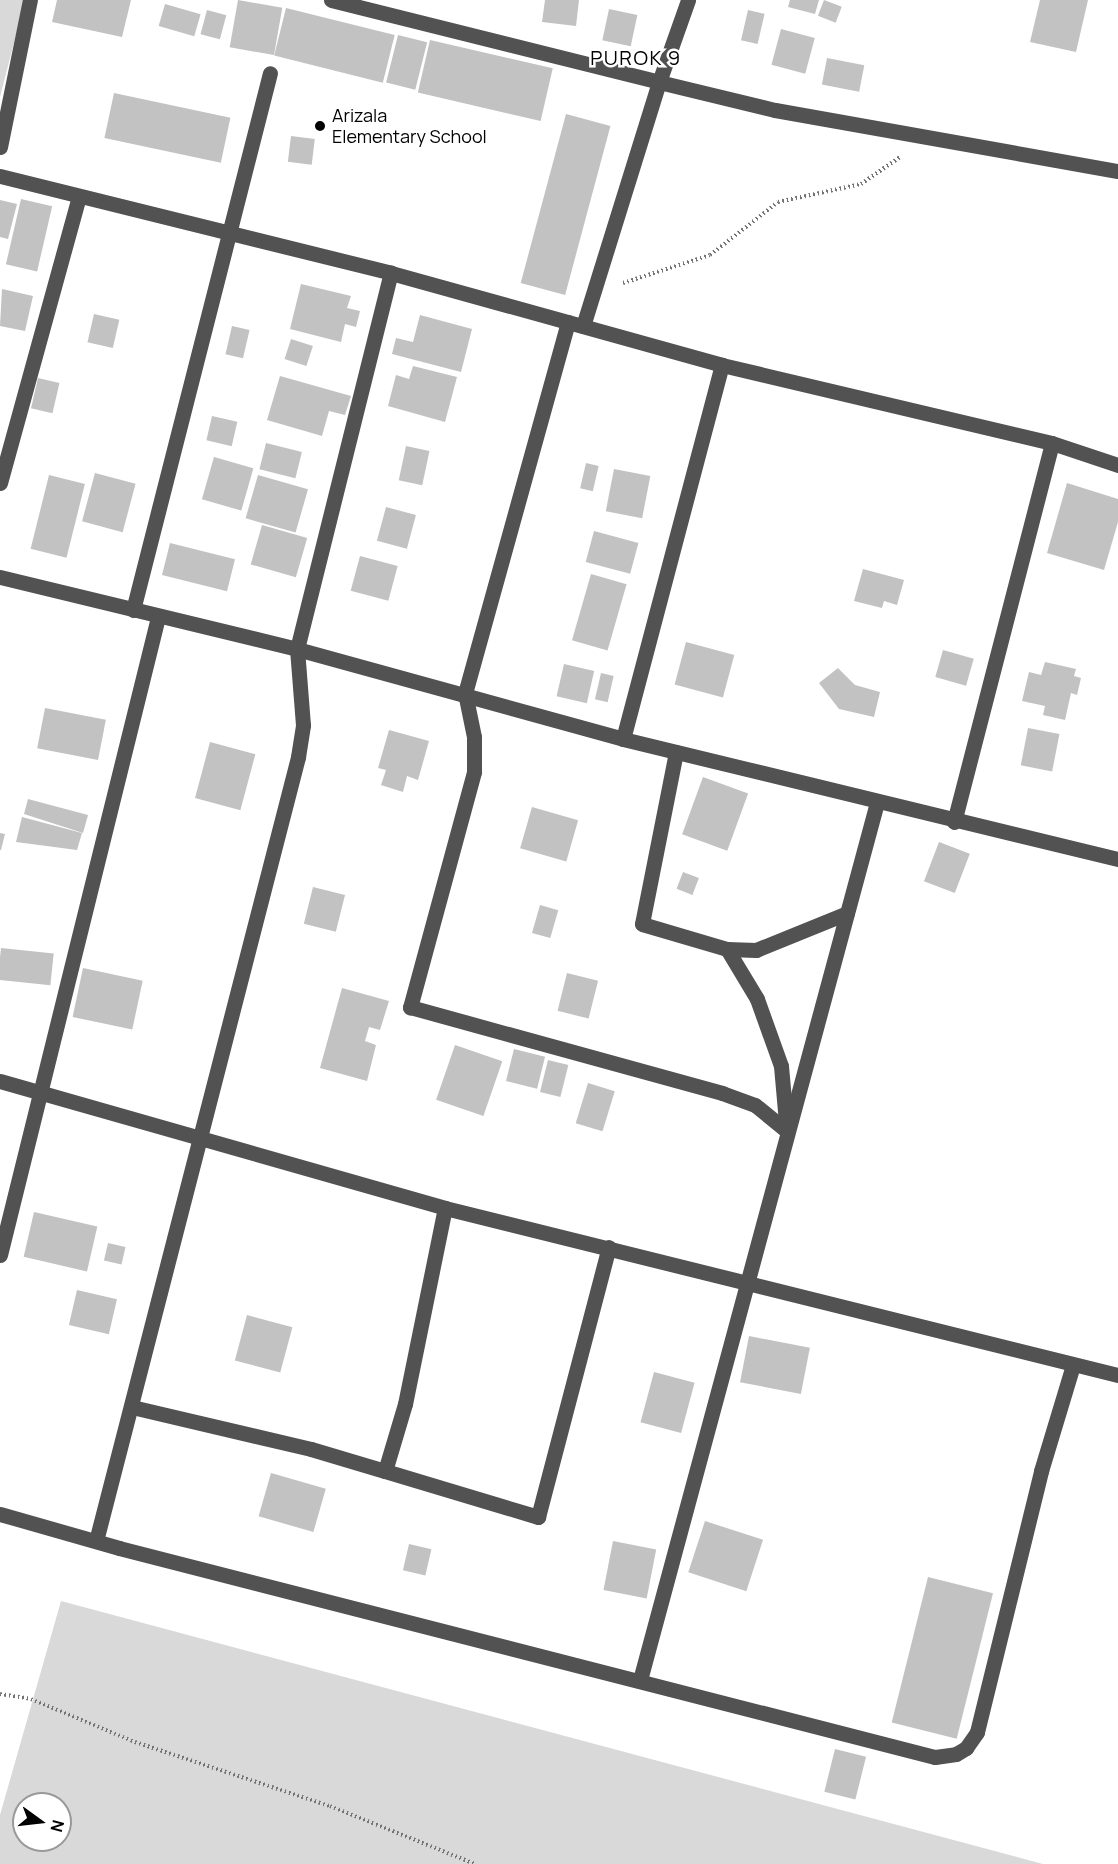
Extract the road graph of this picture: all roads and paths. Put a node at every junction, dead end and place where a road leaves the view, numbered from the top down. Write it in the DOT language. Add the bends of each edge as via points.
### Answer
graph roads {
  1 [pos="30,0"];
  2 [pos="331,0"];
  3 [pos="688,0"];
  4 [pos="270,73"];
  5 [pos="659,82"];
  6 [pos="927,137"];
  7 [pos="0,147"];
  8 [pos="1118,171"];
  9 [pos="0,176"];
  10 [pos="78,197"];
  11 [pos="229,231"];
  12 [pos="391,273"];
  13 [pos="594,292"];
  14 [pos="568,322"];
  15 [pos="583,326"];
  16 [pos="722,365"];
  17 [pos="1052,443"];
  18 [pos="1118,465"];
  19 [pos="0,483"];
  20 [pos="0,577"];
  21 [pos="133,610"];
  22 [pos="158,617"];
  23 [pos="297,648"];
  24 [pos="465,693"];
  25 [pos="623,739"];
  26 [pos="676,752"];
  27 [pos="877,802"];
  28 [pos="954,822"];
  29 [pos="1117,854"];
  30 [pos="847,913"];
  31 [pos="727,949"];
  32 [pos="0,1082"];
  33 [pos="41,1095"];
  34 [pos="786,1131"];
  35 [pos="202,1138"];
  36 [pos="445,1208"];
  37 [pos="609,1247"];
  38 [pos="0,1255"];
  39 [pos="749,1281"];
  40 [pos="1073,1365"];
  41 [pos="1118,1375"];
  42 [pos="132,1407"];
  43 [pos="385,1471"];
  44 [pos="0,1514"];
  45 [pos="96,1541"];
  46 [pos="640,1680"];
  47 [pos="0,1694"];
  48 [pos="475,1864"];
  1 -- 7 [label="street"];
  2 -- 5 [label="street"];
  3 -- 5 [label="street"];
  4 -- 11 [label="street"];
  5 -- 6 [label="street" via="775,110"];
  5 -- 13 [label="street"];
  6 -- 8 [label="street"];
  6 -- 13 [label="path" via="861,184 778,202 710,255"];
  9 -- 10 [label="street"];
  10 -- 11 [label="street"];
  10 -- 19 [label="street"];
  11 -- 12 [label="street"];
  11 -- 21 [label="street"];
  12 -- 14 [label="street"];
  12 -- 23 [label="street"];
  13 -- 15 [label="street"];
  14 -- 15 [label="street"];
  14 -- 24 [label="street"];
  15 -- 16 [label="street"];
  16 -- 17 [label="street"];
  16 -- 25 [label="street"];
  17 -- 18 [label="street"];
  17 -- 28 [label="street"];
  20 -- 21 [label="street"];
  21 -- 22 [label="street"];
  22 -- 23 [label="street"];
  22 -- 33 [label="street"];
  23 -- 24 [label="street"];
  23 -- 35 [label="street" via="302,738"];
  24 -- 25 [label="street"];
  24 -- 34 [label="street" via="474,737 474,772 410,1007 722,1093 768,1112"];
  25 -- 26 [label="street"];
  26 -- 27 [label="street"];
  26 -- 31 [label="street" via="642,924"];
  27 -- 28 [label="street"];
  27 -- 30 [label="street"];
  28 -- 29 [label="street"];
  30 -- 31 [label="street" via="756,950"];
  30 -- 34 [label="street"];
  31 -- 34 [label="street" via="758,999 781,1066"];
  32 -- 33 [label="street"];
  33 -- 35 [label="street"];
  33 -- 38 [label="street"];
  34 -- 39 [label="street"];
  35 -- 36 [label="street"];
  35 -- 42 [label="street"];
  36 -- 37 [label="street"];
  36 -- 43 [label="street" via="405,1404"];
  37 -- 39 [label="street"];
  37 -- 43 [label="street" via="538,1517"];
  39 -- 40 [label="street"];
  39 -- 46 [label="street"];
  40 -- 41 [label="street"];
  40 -- 46 [label="street" via="1041,1471 977,1732 966,1748 935,1757"];
  42 -- 43 [label="street" via="311,1449"];
  42 -- 45 [label="street"];
  44 -- 45 [label="street"];
  45 -- 46 [label="street"];
  47 -- 48 [label="path" via="31,1699 135,1742 330,1806"];
}
